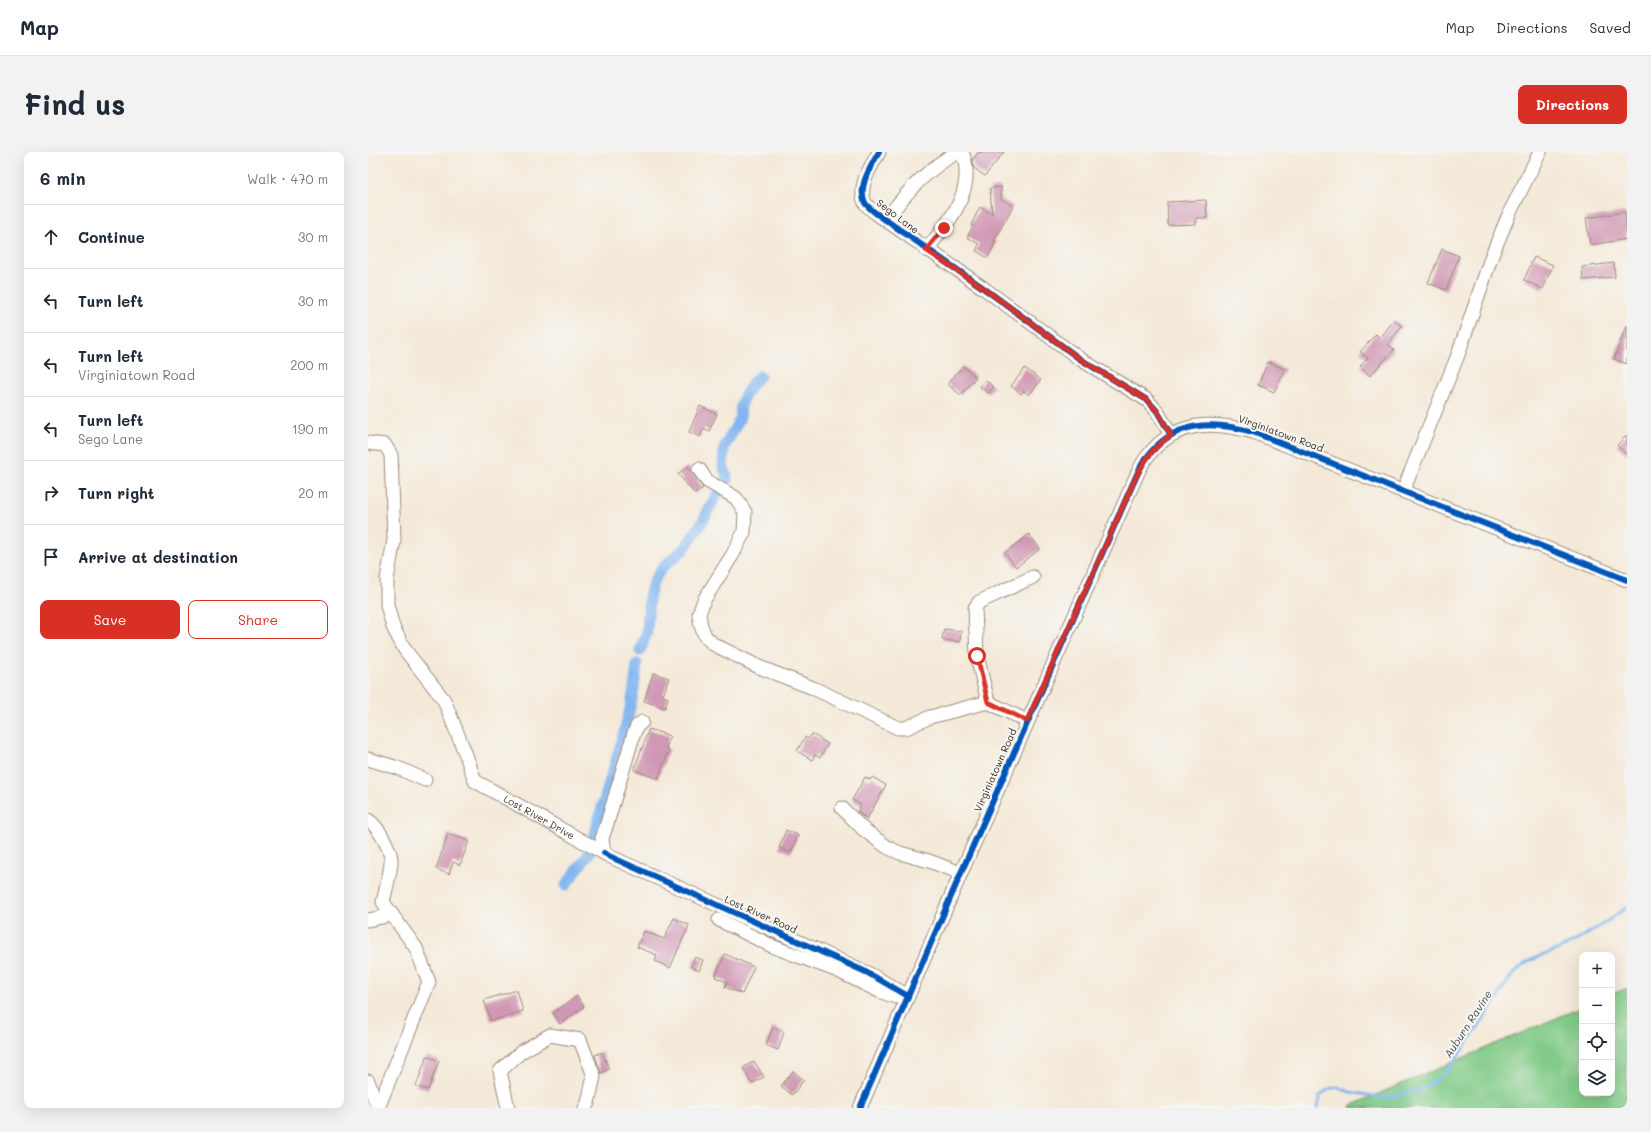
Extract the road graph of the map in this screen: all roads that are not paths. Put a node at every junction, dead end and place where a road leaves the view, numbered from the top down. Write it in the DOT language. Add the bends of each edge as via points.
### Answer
graph roads {
  1 [pos="879,152"];
  2 [pos="958,152"];
  3 [pos="962,152"];
  4 [pos="1540,152"];
  5 [pos="886,220"];
  6 [pos="926,250"];
  7 [pos="1171,435"];
  8 [pos="368,444"];
  9 [pos="699,469"];
  10 [pos="1403,491"];
  11 [pos="1033,577"];
  12 [pos="1627,580"];
  13 [pos="988,702"];
  14 [pos="1027,721"];
  15 [pos="642,722"];
  16 [pos="368,759"];
  17 [pos="425,780"];
  18 [pos="842,808"];
  19 [pos="368,820"];
  20 [pos="604,853"];
  21 [pos="961,873"];
  22 [pos="392,915"];
  23 [pos="368,920"];
  24 [pos="719,920"];
  25 [pos="908,996"];
  26 [pos="368,1081"];
  27 [pos="378,1108"];
  28 [pos="508,1108"];
  29 [pos="585,1108"];
  30 [pos="860,1108"];
  1 -- 5 [label="street, Sego Lane" via="863,185 862,195 866,204"];
  2 -- 5 [label="street" via="942,161 912,187"];
  3 -- 6 [label="street" via="967,173 960,202"];
  4 -- 10 [label="street" via="1492,255 1458,355"];
  5 -- 6 [label="street, Sego Lane"];
  6 -- 7 [label="street, Sego Lane" via="982,287 1080,359 1147,400 1157,411"];
  7 -- 10 [label="street, Virginiatown Road" via="1206,425 1226,425 1272,439"];
  7 -- 14 [label="street, Virginiatown Road" via="1156,446 1146,458 1135,479"];
  8 -- 20 [label="street, Lost River Drive" via="385,444 391,455 394,540 387,579 387,605 393,627 404,650 444,700 475,781"];
  9 -- 13 [label="street" via="707,481 736,498 745,512 744,532 704,600 700,614 705,636 713,644 898,728 906,728 930,717"];
  10 -- 12 [label="street, Virginiatown Road"];
  11 -- 13 [label="street" via="979,602 975,608 977,656"];
  13 -- 14 [label="street"];
  14 -- 21 [label="street, Virginiatown Road"];
  15 -- 20 [label="street" via="634,732 602,838"];
  16 -- 17 [label="street"];
  18 -- 21 [label="street" via="863,829 887,847"];
  19 -- 22 [label="street" via="385,840 391,859 384,902"];
  20 -- 25 [label="street, Lost River Road" via="866,972"];
  21 -- 25 [label="street, Virginiatown Road"];
  22 -- 23 [label="street"];
  22 -- 27 [label="street" via="416,948 429,982"];
  24 -- 25 [label="street" via="774,947 814,961 879,991 896,997"];
  25 -- 30 [label="street, Virginiatown Road"];
  26 -- 27 [label="street"];
  28 -- 29 [label="street" via="500,1071 521,1052 550,1035 580,1040 594,1076"];
}
